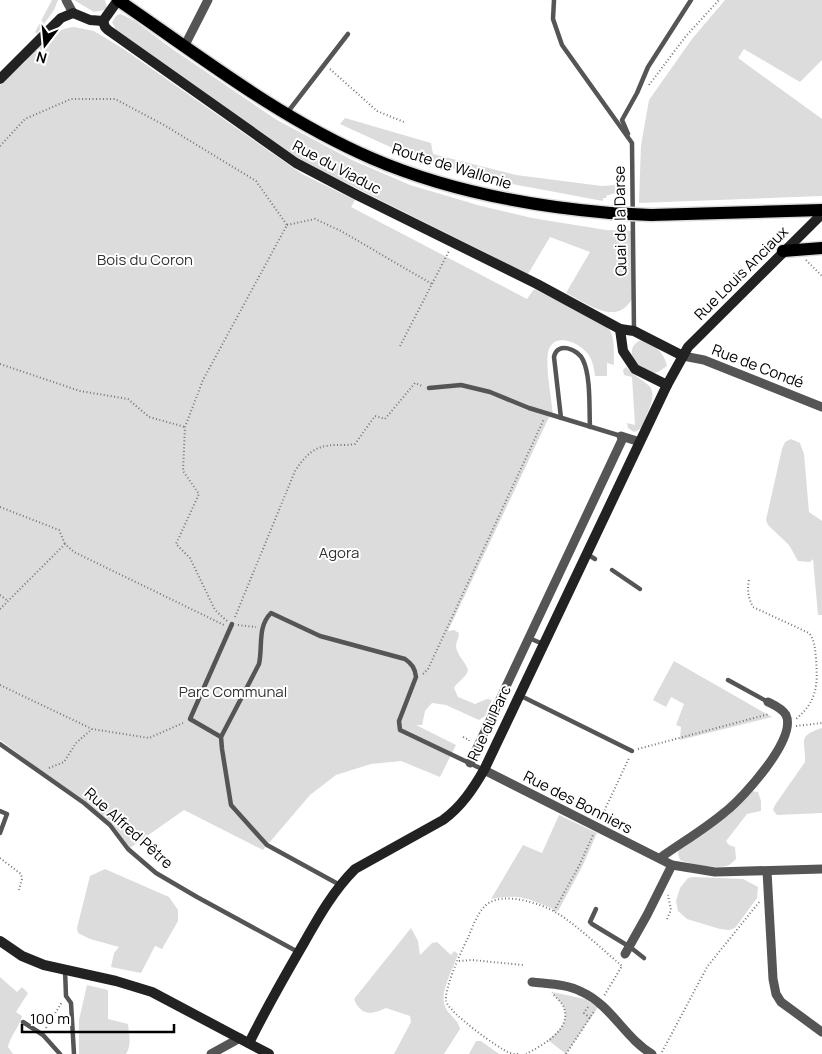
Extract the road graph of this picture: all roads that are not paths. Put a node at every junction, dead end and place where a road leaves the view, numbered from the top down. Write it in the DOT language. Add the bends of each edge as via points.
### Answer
graph roads {
  1 [pos="66,0"];
  2 [pos="118,0"];
  3 [pos="208,0"];
  4 [pos="554,0"];
  5 [pos="691,0"];
  6 [pos="73,13"];
  7 [pos="103,21"];
  8 [pos="348,34"];
  9 [pos="184,47"];
  10 [pos="0,79"];
  11 [pos="287,114"];
  12 [pos="632,143"];
  13 [pos="822,212"];
  14 [pos="822,248"];
  15 [pos="783,251"];
  16 [pos="620,328"];
  17 [pos="634,331"];
  18 [pos="683,356"];
  19 [pos="667,385"];
  20 [pos="428,388"];
  21 [pos="822,407"];
  22 [pos="562,418"];
  23 [pos="590,427"];
  24 [pos="622,436"];
  25 [pos="640,442"];
  26 [pos="612,570"];
  27 [pos="640,588"];
  28 [pos="231,626"];
  29 [pos="529,638"];
  30 [pos="543,644"];
  31 [pos="728,680"];
  32 [pos="519,695"];
  33 [pos="768,702"];
  34 [pos="222,737"];
  35 [pos="0,744"];
  36 [pos="632,751"];
  37 [pos="470,763"];
  38 [pos="484,770"];
  39 [pos="0,811"];
  40 [pos="0,833"];
  41 [pos="660,858"];
  42 [pos="672,864"];
  43 [pos="822,869"];
  44 [pos="767,871"];
  45 [pos="340,885"];
  46 [pos="596,909"];
  47 [pos="0,941"];
  48 [pos="628,950"];
  49 [pos="298,952"];
  50 [pos="644,958"];
  51 [pos="65,970"];
  52 [pos="532,982"];
  53 [pos="23,1022"];
  54 [pos="822,1032"];
  55 [pos="240,1038"];
  56 [pos="250,1043"];
  57 [pos="60,1054"];
  58 [pos="74,1054"];
  59 [pos="211,1054"];
  60 [pos="270,1054"];
  61 [pos="652,1054"];
  1 -- 6 [label="street"];
  2 -- 7 [label="street"];
  2 -- 9 [label="main road, Route de Wallonie"];
  3 -- 9 [label="street"];
  4 -- 12 [label="lane" via="553,19 562,45"];
  5 -- 12 [label="lane" via="648,67 622,120"];
  6 -- 7 [label="street"];
  6 -- 10 [label="street" via="61,18"];
  7 -- 16 [label="street, Rue du Viaduc" via="108,30 296,163"];
  8 -- 11 [label="lane"];
  9 -- 11 [label="main road, Route de Wallonie"];
  11 -- 13 [label="main road, Route de Wallonie, bridge" via="372,158 439,182 510,201 564,209 651,215"];
  12 -- 17 [label="lane, Quai de la Darse"];
  13 -- 15 [label="street, Rue Louis Anciaux"];
  14 -- 15 [label="main road"];
  15 -- 18 [label="street, Rue Louis Anciaux" via="688,347"];
  16 -- 17 [label="street, Rue du Viaduc"];
  16 -- 19 [label="street" via="623,351 635,369"];
  17 -- 18 [label="street, Rue du Viaduc"];
  18 -- 19 [label="street, Rue du Parc"];
  18 -- 21 [label="street, Rue de Condé" via="704,360"];
  19 -- 25 [label="street, Rue du Parc"];
  20 -- 22 [label="lane" via="461,385"];
  22 -- 23 [label="lane"];
  22 -- 23 [label="lane" via="554,353 565,347 582,358 587,377"];
  23 -- 24 [label="lane"];
  24 -- 25 [label="street"];
  24 -- 29 [label="street, Rue du Parc"];
  25 -- 30 [label="street, Rue du Parc" via="591,557"];
  26 -- 27 [label="lane"];
  28 -- 34 [label="lane" via="190,719"];
  29 -- 30 [label="lane"];
  29 -- 37 [label="street, Rue du Parc"];
  30 -- 32 [label="street, Rue du Parc"];
  31 -- 33 [label="lane"];
  32 -- 36 [label="lane"];
  32 -- 38 [label="street, Rue du Parc"];
  33 -- 41 [label="street" via="781,709 786,716 786,727 783,742 760,778 726,812"];
  34 -- 37 [label="lane" via="259,664 261,628 271,613 320,636 405,659 415,670 416,677 399,721 400,730"];
  34 -- 45 [label="lane" via="232,805 267,845"];
  35 -- 49 [label="lane, Rue Alfred Pêtre" via="84,803 110,825 128,849 156,872"];
  37 -- 38 [label="lane"];
  38 -- 41 [label="street, Rue des Bonniers"];
  38 -- 45 [label="street, Rue du Parc" via="454,812 355,869"];
  39 -- 40 [label="lane" via="7,814"];
  41 -- 42 [label="street, Rue des Bonniers"];
  42 -- 44 [label="street, Rue des Bonniers" via="715,872"];
  42 -- 48 [label="street"];
  43 -- 44 [label="street, Rue des Bonniers"];
  44 -- 54 [label="street" via="772,978 776,994 781,1002"];
  45 -- 49 [label="street, Rue du Parc"];
  46 -- 48 [label="lane" via="590,918 592,924"];
  47 -- 51 [label="street" via="27,958"];
  48 -- 50 [label="lane"];
  49 -- 56 [label="street, Rue du Parc"];
  51 -- 55 [label="street" via="152,992"];
  51 -- 58 [label="lane"];
  52 -- 61 [label="street" via="572,988 597,1001"];
  53 -- 57 [label="lane" via="43,1035"];
  55 -- 56 [label="street"];
  55 -- 59 [label="street"];
  56 -- 60 [label="street"];
}
